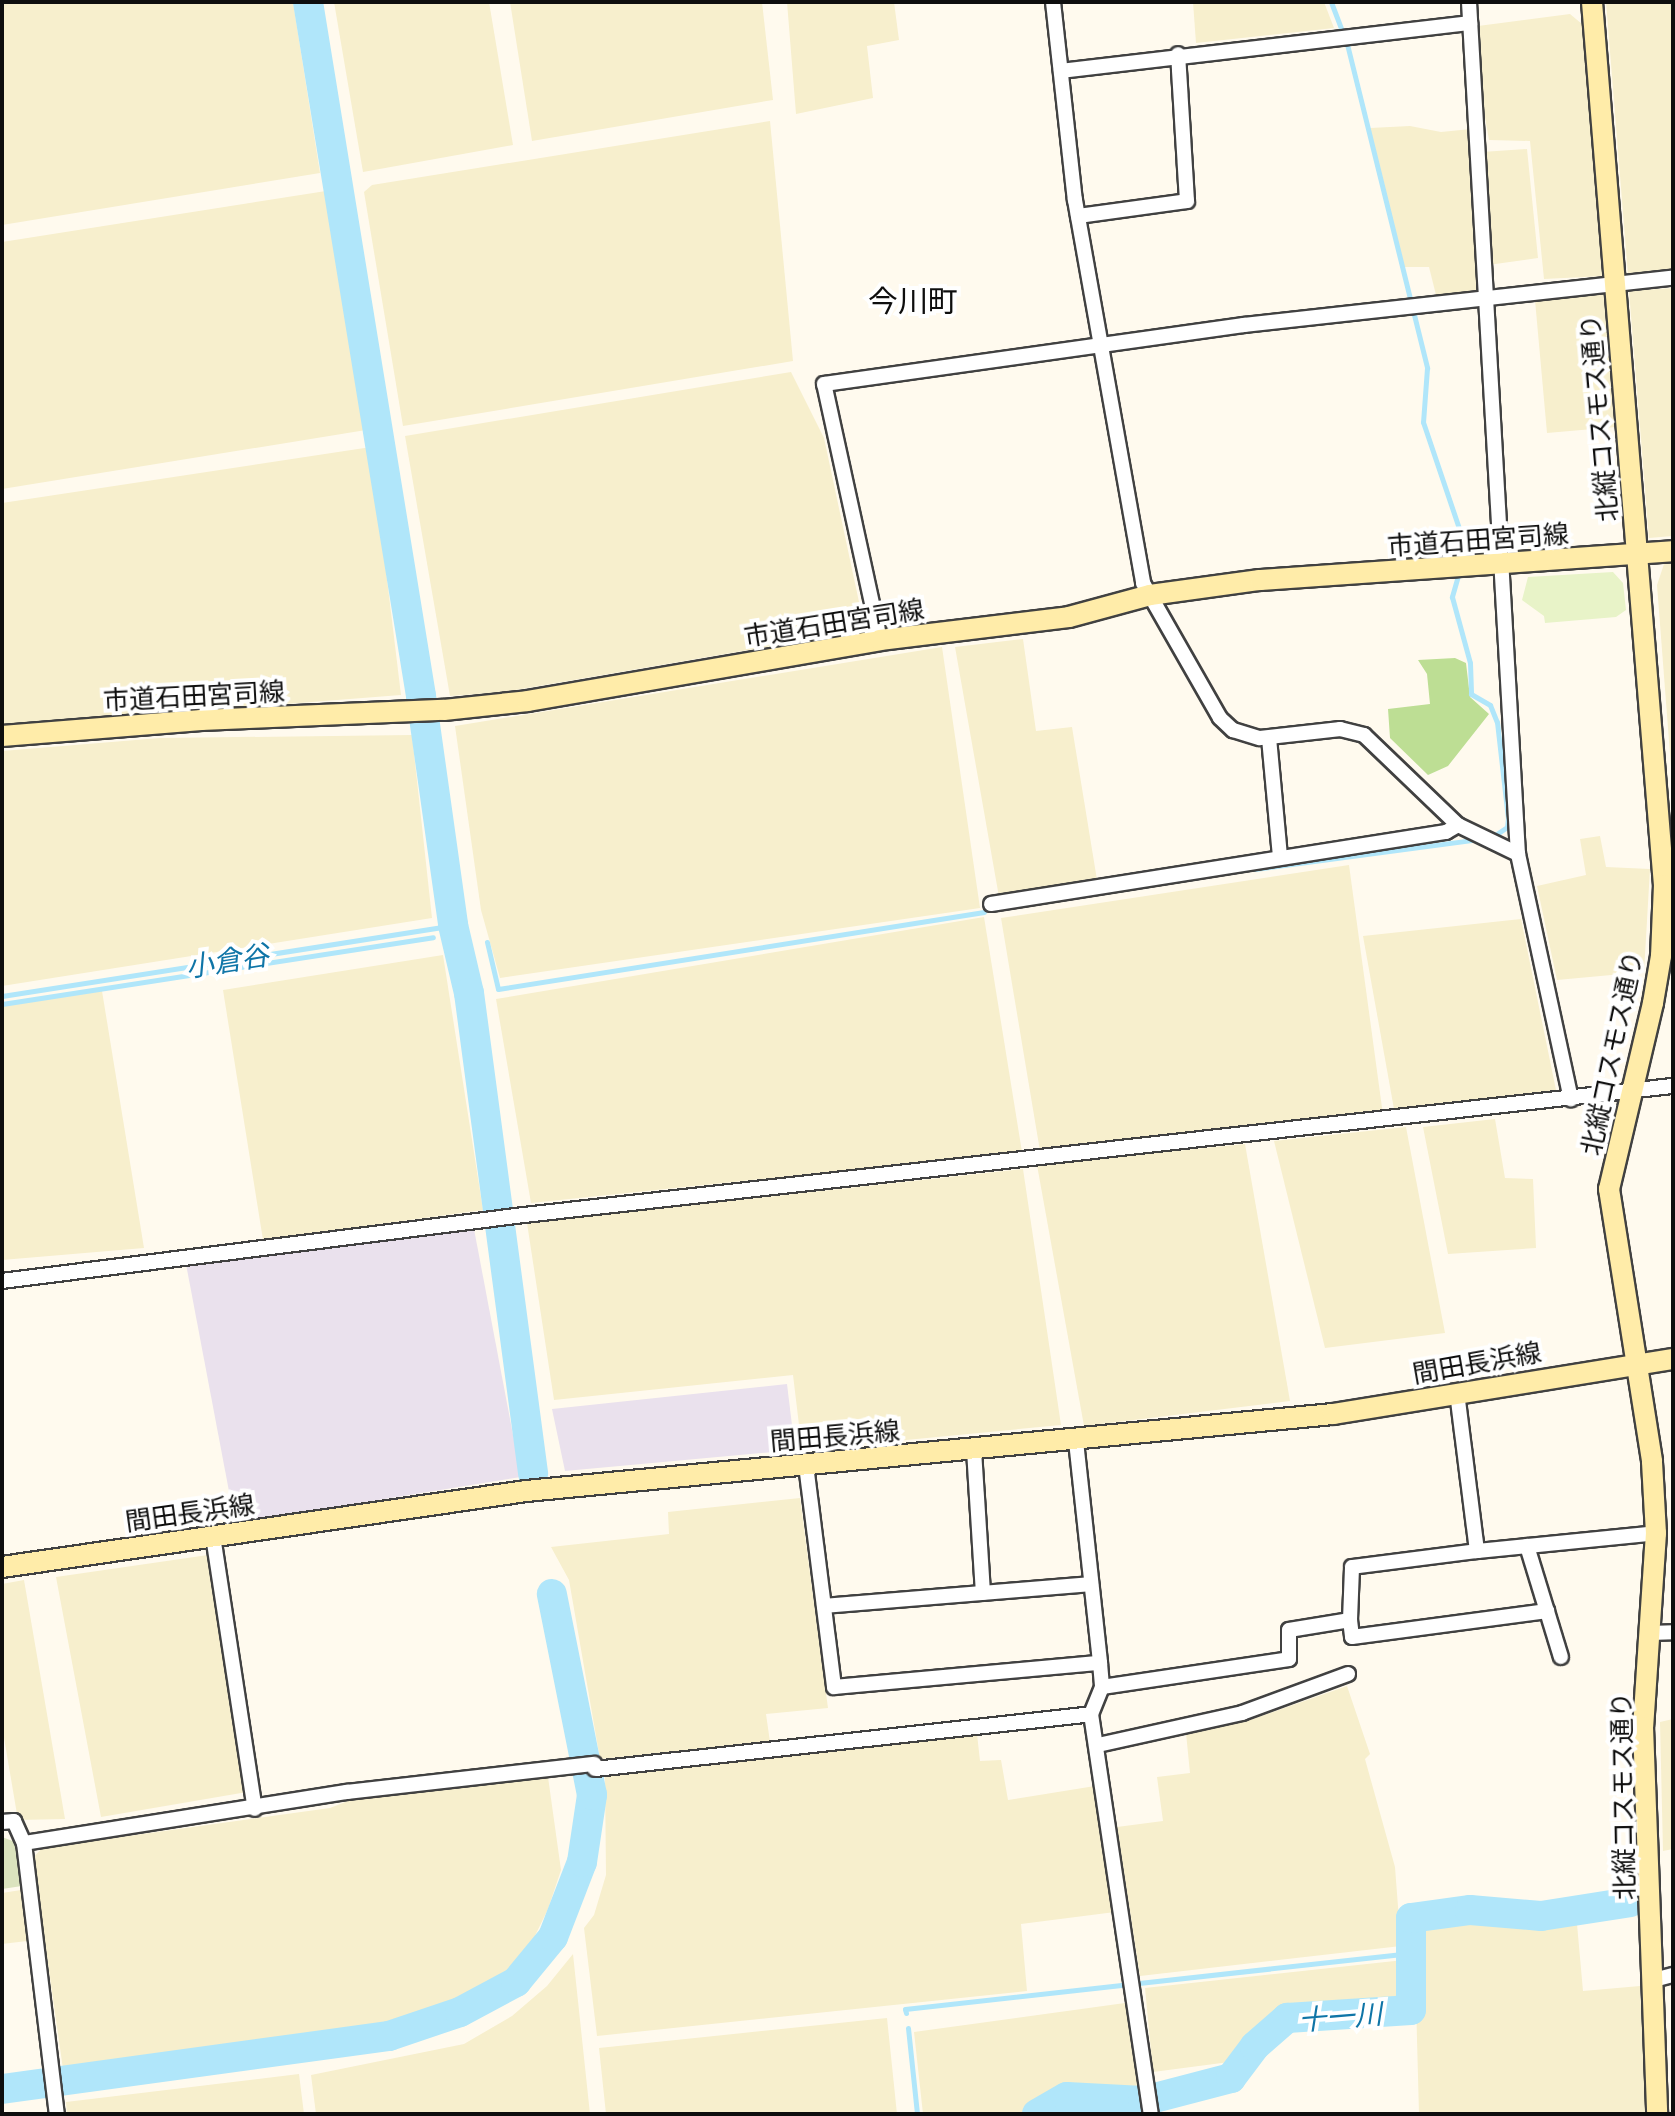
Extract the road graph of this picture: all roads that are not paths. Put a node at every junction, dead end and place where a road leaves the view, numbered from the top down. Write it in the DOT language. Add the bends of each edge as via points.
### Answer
graph roads {
  1 [pos="1053,2"];
  2 [pos="1469,2"];
  3 [pos="1592,2"];
  4 [pos="1470,23"];
  5 [pos="1178,54"];
  6 [pos="1061,71"];
  7 [pos="1078,216"];
  8 [pos="1673,278"];
  9 [pos="1613,283"];
  10 [pos="1486,299"];
  11 [pos="1103,346"];
  12 [pos="1673,551"];
  13 [pos="1637,555"];
  14 [pos="1499,564"];
  15 [pos="1150,595"];
  16 [pos="880,640"];
  17 [pos="2,736"];
  18 [pos="1269,738"];
  19 [pos="1458,825"];
  20 [pos="1518,854"];
  21 [pos="1280,857"];
  22 [pos="991,904"];
  23 [pos="1673,1086"];
  24 [pos="1630,1094"];
  25 [pos="1571,1099"];
  26 [pos="2,1281"];
  27 [pos="1673,1359"];
  28 [pos="1635,1363"];
  29 [pos="1457,1393"];
  30 [pos="1076,1441"];
  31 [pos="974,1450"];
  32 [pos="806,1465"];
  33 [pos="1656,1533"];
  34 [pos="213,1536"];
  35 [pos="1527,1546"];
  36 [pos="1477,1551"];
  37 [pos="2,1567"];
  38 [pos="1091,1584"];
  39 [pos="983,1593"];
  40 [pos="824,1606"];
  41 [pos="1547,1611"];
  42 [pos="1350,1620"];
  43 [pos="1673,1632"];
  44 [pos="1650,1633"];
  45 [pos="1561,1657"];
  46 [pos="1100,1663"];
  47 [pos="1348,1674"];
  48 [pos="1102,1687"];
  49 [pos="1091,1714"];
  50 [pos="1098,1745"];
  51 [pos="255,1809"];
  52 [pos="2,1822"];
  53 [pos="24,1843"];
  54 [pos="1663,1977"];
  55 [pos="1150,2105"];
  56 [pos="57,2114"];
  57 [pos="1657,2114"];
  1 -- 6 [label="street"];
  2 -- 4 [label="street"];
  3 -- 9 [label="street, 北縦コスモス通り"];
  4 -- 5 [label="street"];
  4 -- 10 [label="street"];
  5 -- 6 [label="street"];
  5 -- 7 [label="street" via="1186,118 1187,201"];
  6 -- 7 [label="street"];
  7 -- 11 [label="street"];
  8 -- 9 [label="street"];
  9 -- 10 [label="street"];
  9 -- 13 [label="street, 北縦コスモス通り"];
  10 -- 11 [label="street"];
  10 -- 14 [label="street"];
  11 -- 15 [label="street" via="1136,562"];
  11 -- 16 [label="street" via="824,384"];
  12 -- 13 [label="street, 市道石田宮司線"];
  13 -- 14 [label="street, 市道石田宮司線"];
  13 -- 24 [label="street, 北縦コスモス通り" via="1664,896 1661,956"];
  14 -- 15 [label="street, 市道石田宮司線" via="1260,580"];
  14 -- 20 [label="street"];
  15 -- 16 [label="street, 市道石田宮司線" via="1069,617"];
  15 -- 18 [label="street" via="1220,718 1242,735"];
  16 -- 17 [label="street, 市道石田宮司線" via="528,701 410,713 201,720"];
  18 -- 19 [label="street" via="1340,729 1364,735"];
  18 -- 21 [label="street"];
  19 -- 20 [label="street"];
  19 -- 21 [label="street" via="1446,832"];
  20 -- 25 [label="street"];
  21 -- 22 [label="street"];
  23 -- 24 [label="street"];
  24 -- 25 [label="street"];
  24 -- 28 [label="street, 北縦コスモス通り" via="1609,1189"];
  25 -- 26 [label="street" via="514,1217"];
  27 -- 28 [label="street, 間田長浜線"];
  28 -- 29 [label="street, 間田長浜線"];
  28 -- 33 [label="street, 北縦コスモス通り" via="1652,1462"];
  29 -- 30 [label="street, 間田長浜線" via="1333,1414"];
  29 -- 36 [label="street"];
  30 -- 31 [label="street, 間田長浜線"];
  30 -- 38 [label="street"];
  31 -- 32 [label="street, 間田長浜線"];
  31 -- 39 [label="street"];
  32 -- 34 [label="street, 間田長浜線" via="526,1491"];
  32 -- 40 [label="street"];
  33 -- 35 [label="street"];
  33 -- 44 [label="street, 北縦コスモス通り"];
  34 -- 37 [label="street, 間田長浜線"];
  34 -- 51 [label="street"];
  35 -- 36 [label="street"];
  35 -- 41 [label="street"];
  36 -- 42 [label="street" via="1352,1567"];
  38 -- 39 [label="street"];
  38 -- 46 [label="street"];
  39 -- 40 [label="street"];
  40 -- 46 [label="street" via="834,1687"];
  41 -- 42 [label="street" via="1352,1637"];
  41 -- 45 [label="street"];
  42 -- 48 [label="street" via="1289,1630 1289,1659"];
  43 -- 44 [label="street"];
  44 -- 54 [label="street, 北縦コスモス通り" via="1643,1727"];
  46 -- 48 [label="street"];
  47 -- 50 [label="street" via="1242,1713"];
  48 -- 49 [label="street"];
  49 -- 50 [label="street"];
  49 -- 51 [label="street" via="347,1792"];
  50 -- 55 [label="street"];
  51 -- 53 [label="street"];
  52 -- 53 [label="street" via="14,1821"];
  53 -- 56 [label="street"];
  54 -- 57 [label="street, 北縦コスモス通り"];
}
